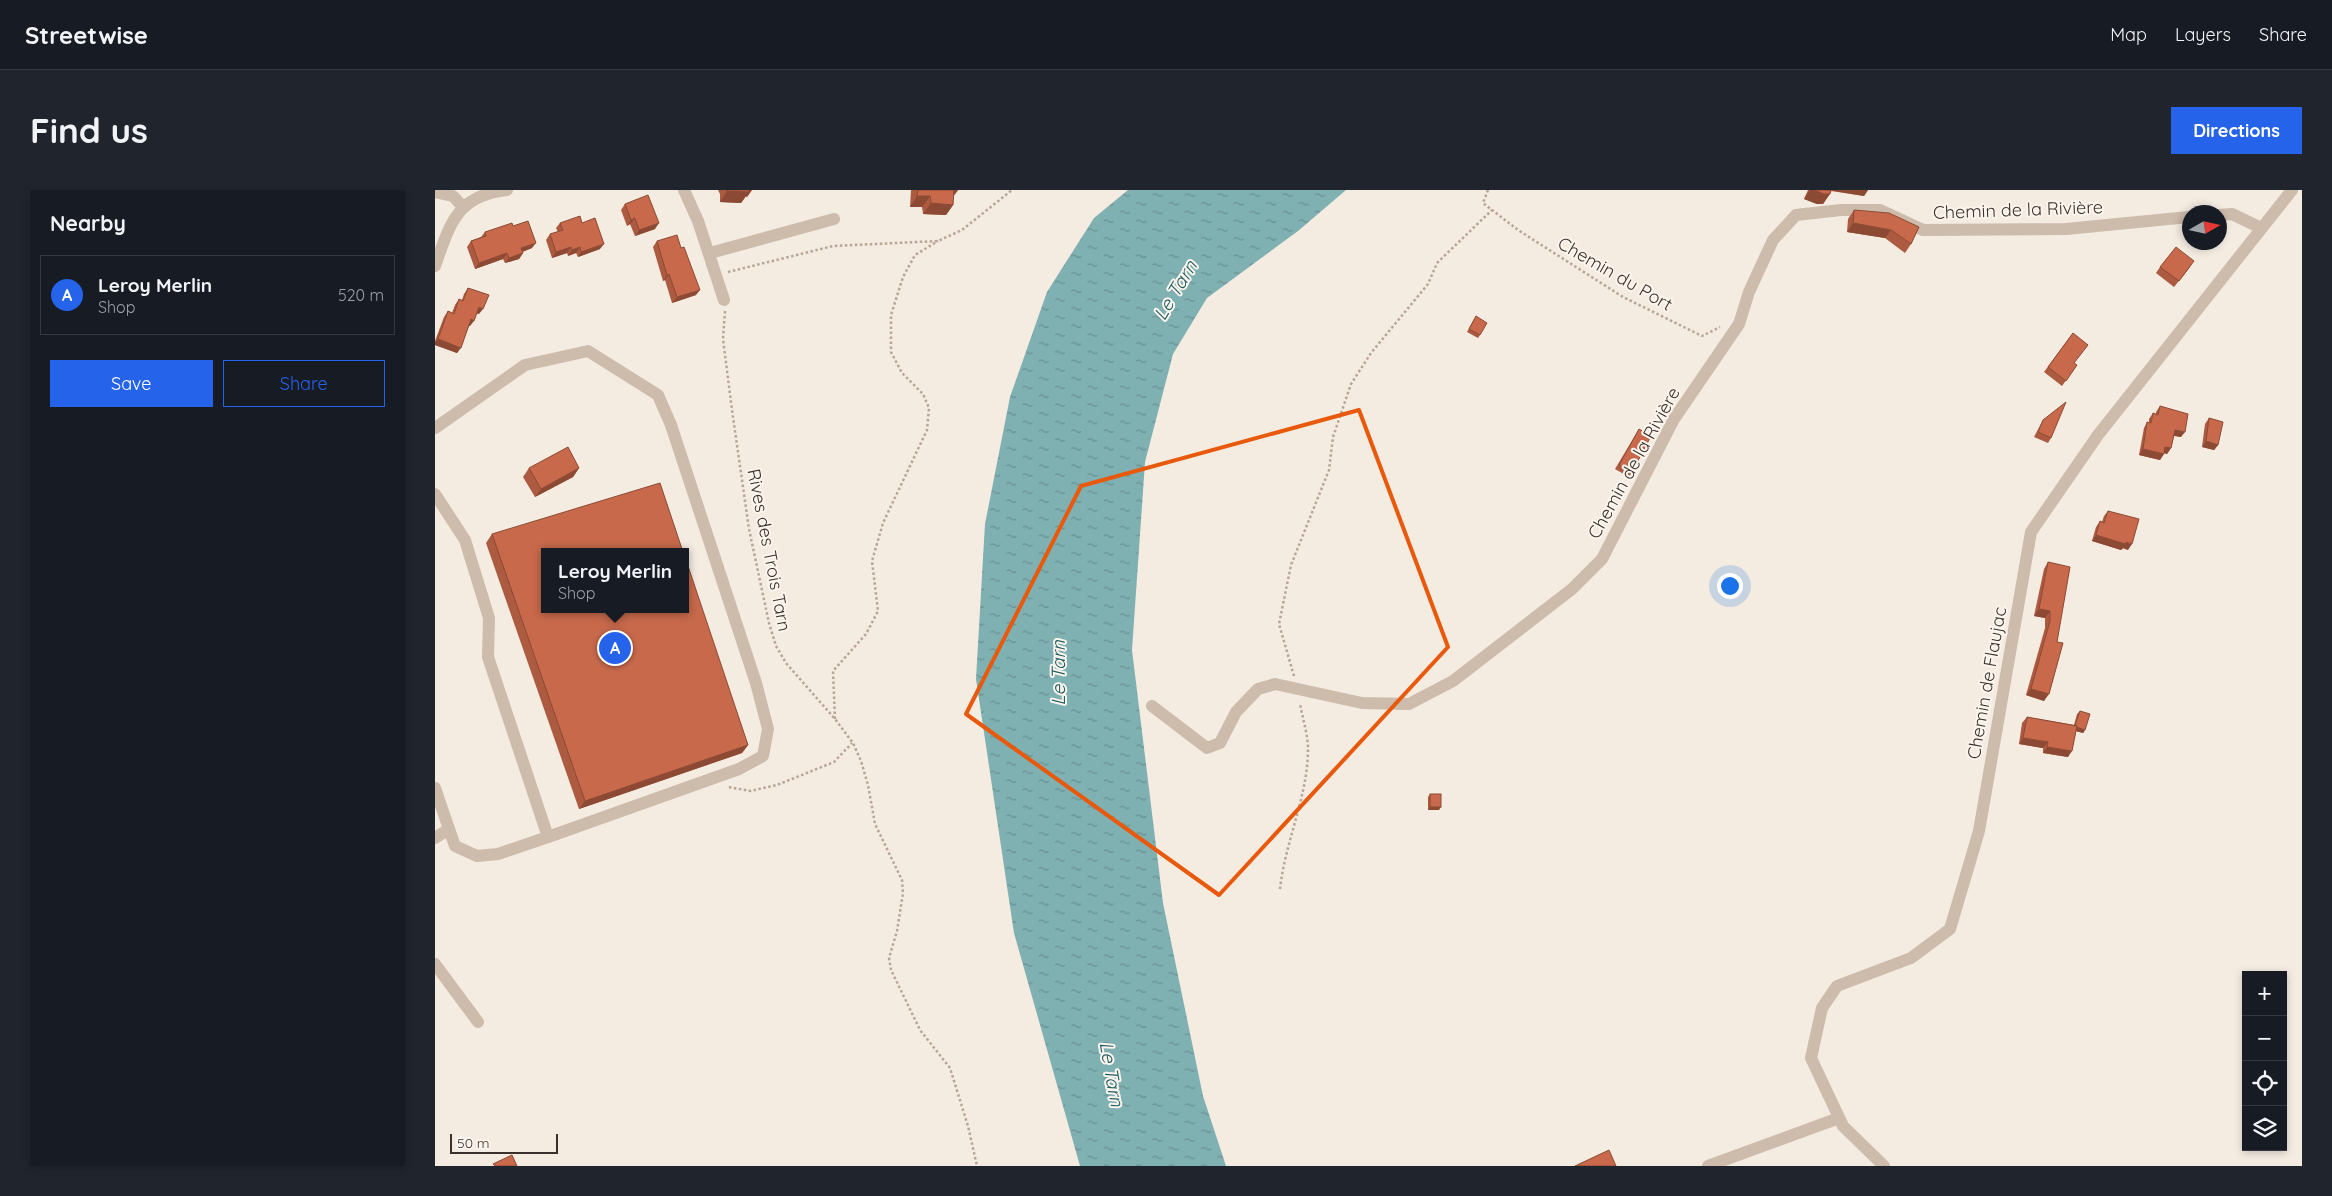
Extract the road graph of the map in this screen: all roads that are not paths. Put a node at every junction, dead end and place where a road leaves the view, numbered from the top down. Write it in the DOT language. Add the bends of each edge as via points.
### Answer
graph roads {
  1 [pos="507,190"];
  2 [pos="684,190"];
  3 [pos="2292,190"];
  4 [pos="435,192"];
  5 [pos="463,207"];
  6 [pos="2227,214"];
  7 [pos="2182,218"];
  8 [pos="834,219"];
  9 [pos="2261,228"];
  10 [pos="710,253"];
  11 [pos="435,266"];
  12 [pos="724,300"];
  13 [pos="435,428"];
  14 [pos="435,494"];
  15 [pos="1152,706"];
  16 [pos="435,788"];
  17 [pos="449,829"];
  18 [pos="548,837"];
  19 [pos="435,838"];
  20 [pos="435,964"];
  21 [pos="440,982"];
  22 [pos="478,1022"];
  23 [pos="1839,1118"];
  24 [pos="1709,1166"];
  25 [pos="1884,1166"];
  1 -- 5 [label="street" via="481,195"];
  2 -- 10 [label="street"];
  3 -- 9 [label="street, Chemin de Flaujac"];
  4 -- 5 [label="street" via="453,196"];
  5 -- 11 [label="street" via="453,219"];
  6 -- 9 [label="street"];
  7 -- 15 [label="street, Chemin de la Rivière" via="2066,229 1923,230 1880,210 1796,215 1773,240 1749,292 1739,324 1674,420 1602,559 1572,589 1453,681 1409,704 1362,703 1275,684 1258,688 1236,712 1220,743 1207,748"];
  8 -- 10 [label="street"];
  9 -- 23 [label="street, Chemin de Flaujac" via="2098,435 2031,532 1979,831 1950,929 1911,958 1837,986 1822,1008 1811,1058"];
  10 -- 12 [label="street"];
  13 -- 18 [label="street" via="525,364 589,351 658,395 756,683 768,729 763,756 739,769"];
  14 -- 18 [label="street" via="465,540 489,618 488,657"];
  16 -- 17 [label="street"];
  17 -- 18 [label="street" via="455,846 477,856 498,854"];
  17 -- 19 [label="street"];
  20 -- 21 [label="street"];
  21 -- 22 [label="street"];
  23 -- 24 [label="street"];
  23 -- 25 [label="street, Chemin de Flaujac" via="1843,1126"];
}
